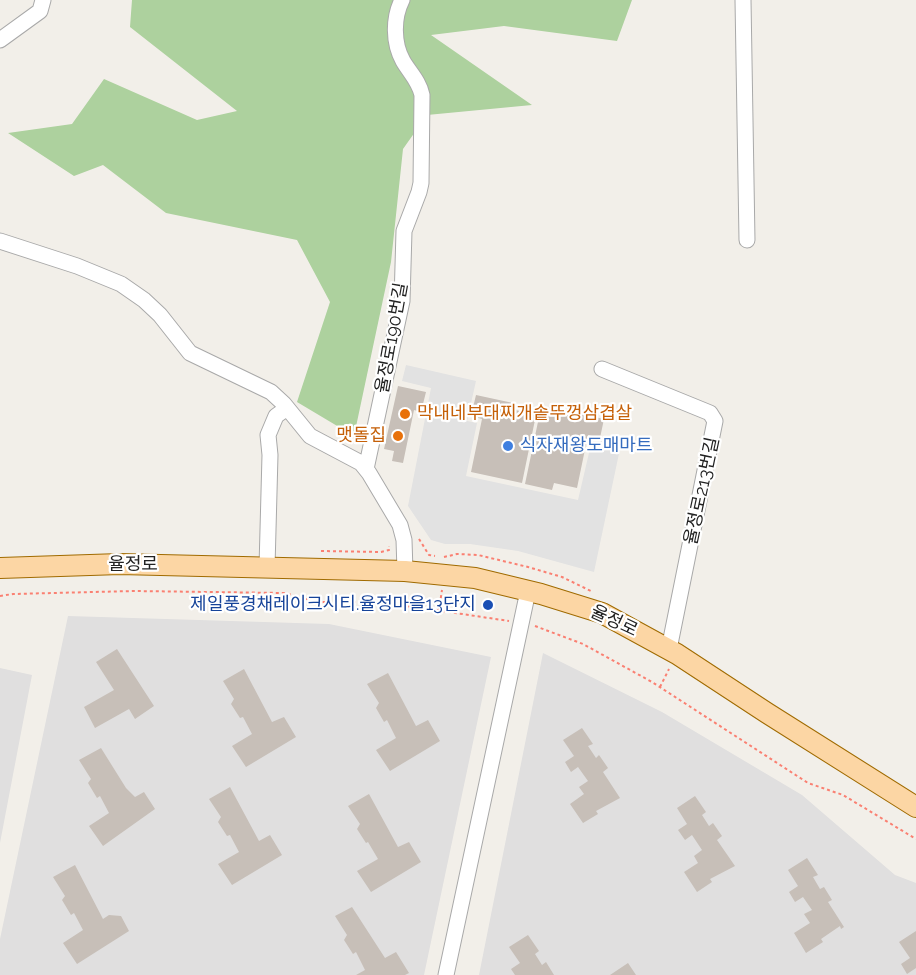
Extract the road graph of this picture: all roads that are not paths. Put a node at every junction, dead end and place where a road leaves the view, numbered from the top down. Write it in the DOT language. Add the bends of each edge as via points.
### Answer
graph roads {
  1 [pos="43,0"];
  2 [pos="402,0"];
  3 [pos="743,0"];
  4 [pos="1,39"];
  5 [pos="747,240"];
  6 [pos="0,241"];
  7 [pos="602,369"];
  8 [pos="287,408"];
  9 [pos="366,469"];
  10 [pos="267,567"];
  11 [pos="0,568"];
  12 [pos="405,571"];
  13 [pos="528,591"];
  14 [pos="669,649"];
  15 [pos="916,807"];
  16 [pos="446,975"];
  1 -- 4 [label="street" via="40,11"];
  2 -- 9 [label="street, 율정로190번길" via="395,21 398,49 422,95 421,183 404,231 402,301"];
  3 -- 5 [label="street"];
  6 -- 8 [label="street" via="121,284 160,315 190,353 271,392"];
  7 -- 14 [label="street, 율정로213번길" via="710,413 716,421"];
  8 -- 9 [label="street" via="310,436"];
  8 -- 10 [label="street" via="276,416 268,435"];
  9 -- 12 [label="street" via="400,525"];
  10 -- 11 [label="main road, 율정로" via="120,564"];
  10 -- 12 [label="main road, 율정로"];
  12 -- 13 [label="main road, 율정로" via="476,578"];
  13 -- 14 [label="main road, 율정로" via="602,614"];
  13 -- 16 [label="street"];
  14 -- 15 [label="main road, 율정로"];
}
